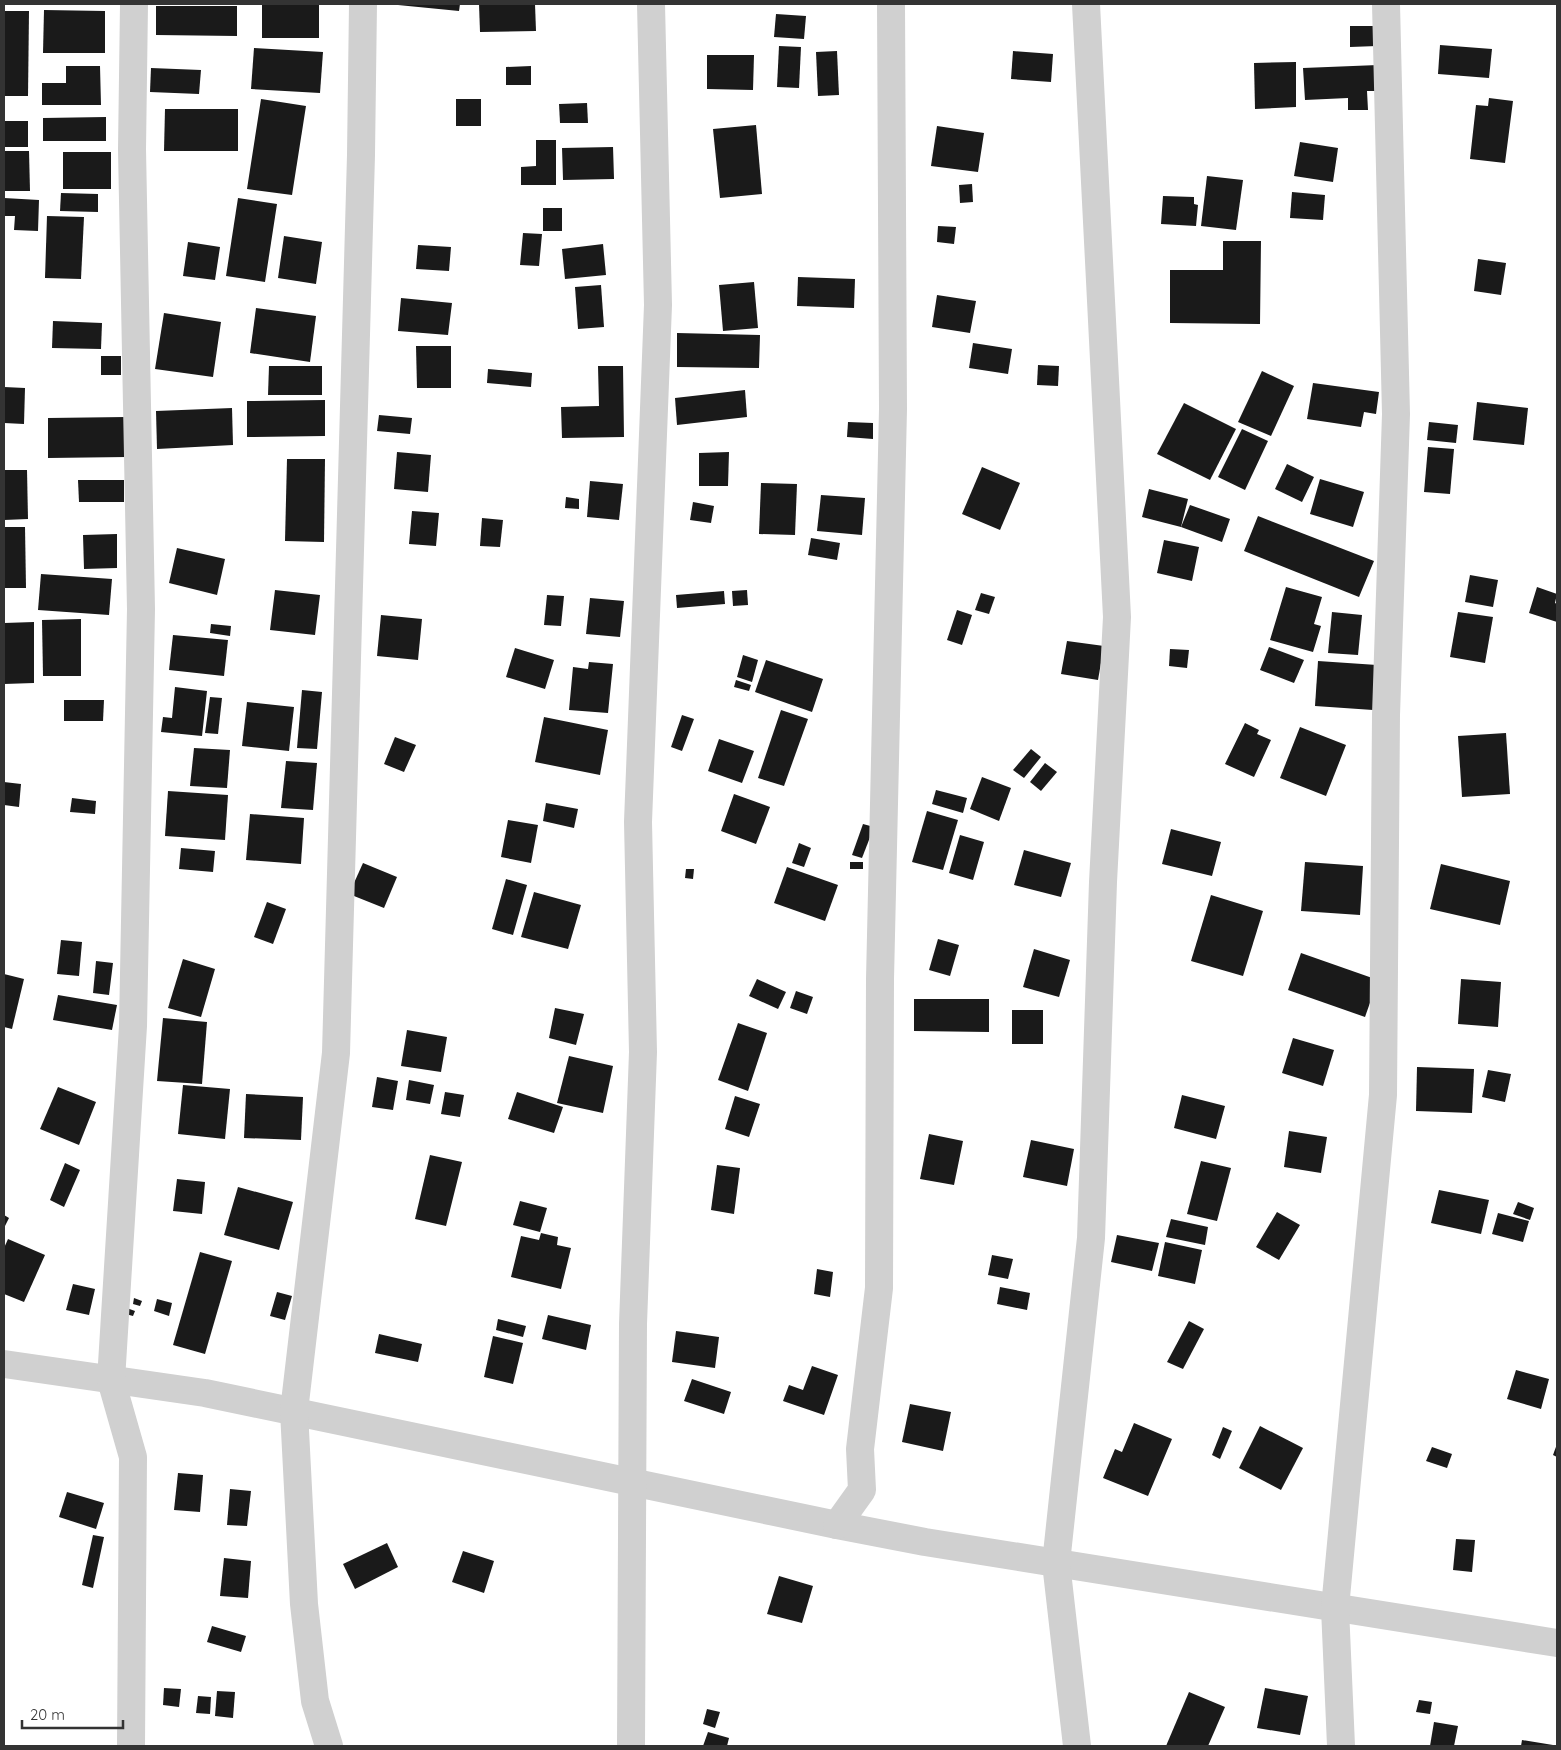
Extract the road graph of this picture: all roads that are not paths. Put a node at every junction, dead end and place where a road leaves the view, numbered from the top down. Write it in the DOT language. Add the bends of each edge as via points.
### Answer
graph roads {
  1 [pos="134,4"];
  2 [pos="363,4"];
  3 [pos="650,4"];
  4 [pos="891,4"];
  5 [pos="1086,4"];
  6 [pos="1386,4"];
  7 [pos="4,1364"];
  8 [pos="111,1380"];
  9 [pos="294,1411"];
  10 [pos="632,1482"];
  11 [pos="837,1525"];
  12 [pos="1056,1563"];
  13 [pos="1335,1608"];
  14 [pos="1557,1644"];
  15 [pos="131,1746"];
  16 [pos="329,1746"];
  17 [pos="631,1746"];
  18 [pos="1077,1746"];
  19 [pos="1341,1746"];
  1 -- 8 [label="street" via="132,150 141,609 132,1026"];
  2 -- 9 [label="street" via="336,1053"];
  3 -- 10 [label="street" via="658,306 638,822 643,1052"];
  4 -- 11 [label="street" via="893,410 880,979 879,1288 860,1449 862,1490"];
  5 -- 12 [label="street" via="1118,617 1103,882 1092,1238"];
  6 -- 13 [label="street" via="1396,414 1386,715 1383,1095"];
  7 -- 8 [label="street"];
  8 -- 9 [label="street" via="205,1393"];
  8 -- 15 [label="street" via="133,1457"];
  9 -- 10 [label="street"];
  9 -- 16 [label="street" via="304,1604 315,1701"];
  10 -- 11 [label="street"];
  10 -- 17 [label="street"];
  11 -- 12 [label="street"];
  12 -- 13 [label="street"];
  12 -- 18 [label="street"];
  13 -- 14 [label="street"];
  13 -- 19 [label="street"];
}
